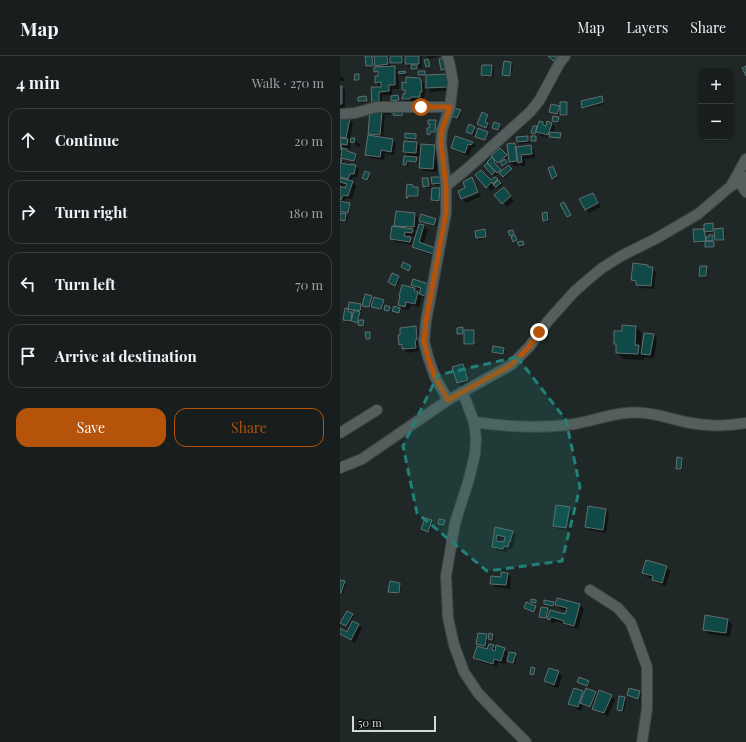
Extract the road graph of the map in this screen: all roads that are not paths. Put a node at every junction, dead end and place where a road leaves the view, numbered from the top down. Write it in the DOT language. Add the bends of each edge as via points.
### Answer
graph roads {
  1 [pos="446,56"];
  2 [pos="566,56"];
  3 [pos="450,107"];
  4 [pos="340,114"];
  5 [pos="746,159"];
  6 [pos="739,182"];
  7 [pos="446,186"];
  8 [pos="746,192"];
  9 [pos="463,393"];
  10 [pos="448,400"];
  11 [pos="377,410"];
  12 [pos="474,422"];
  13 [pos="746,423"];
  14 [pos="340,433"];
  15 [pos="340,468"];
  16 [pos="590,590"];
  17 [pos="526,742"];
  18 [pos="642,742"];
  1 -- 3 [label="street" via="452,82"];
  2 -- 7 [label="street" via="530,112"];
  3 -- 4 [label="street" via="377,107"];
  3 -- 7 [label="street" via="442,130 441,143"];
  5 -- 6 [label="street"];
  6 -- 8 [label="street"];
  6 -- 9 [label="street" via="698,214 602,268 574,292 511,365"];
  7 -- 10 [label="street" via="446,213 424,341 435,377"];
  9 -- 10 [label="street"];
  9 -- 12 [label="street"];
  10 -- 15 [label="street" via="362,459"];
  11 -- 14 [label="street"];
  12 -- 13 [label="street" via="506,427 546,428 643,412 706,425 728,427"];
  12 -- 17 [label="street" via="475,454 455,523 446,576 448,618 464,672 478,693"];
  16 -- 18 [label="street" via="618,608 631,623 647,667 647,709"];
}
